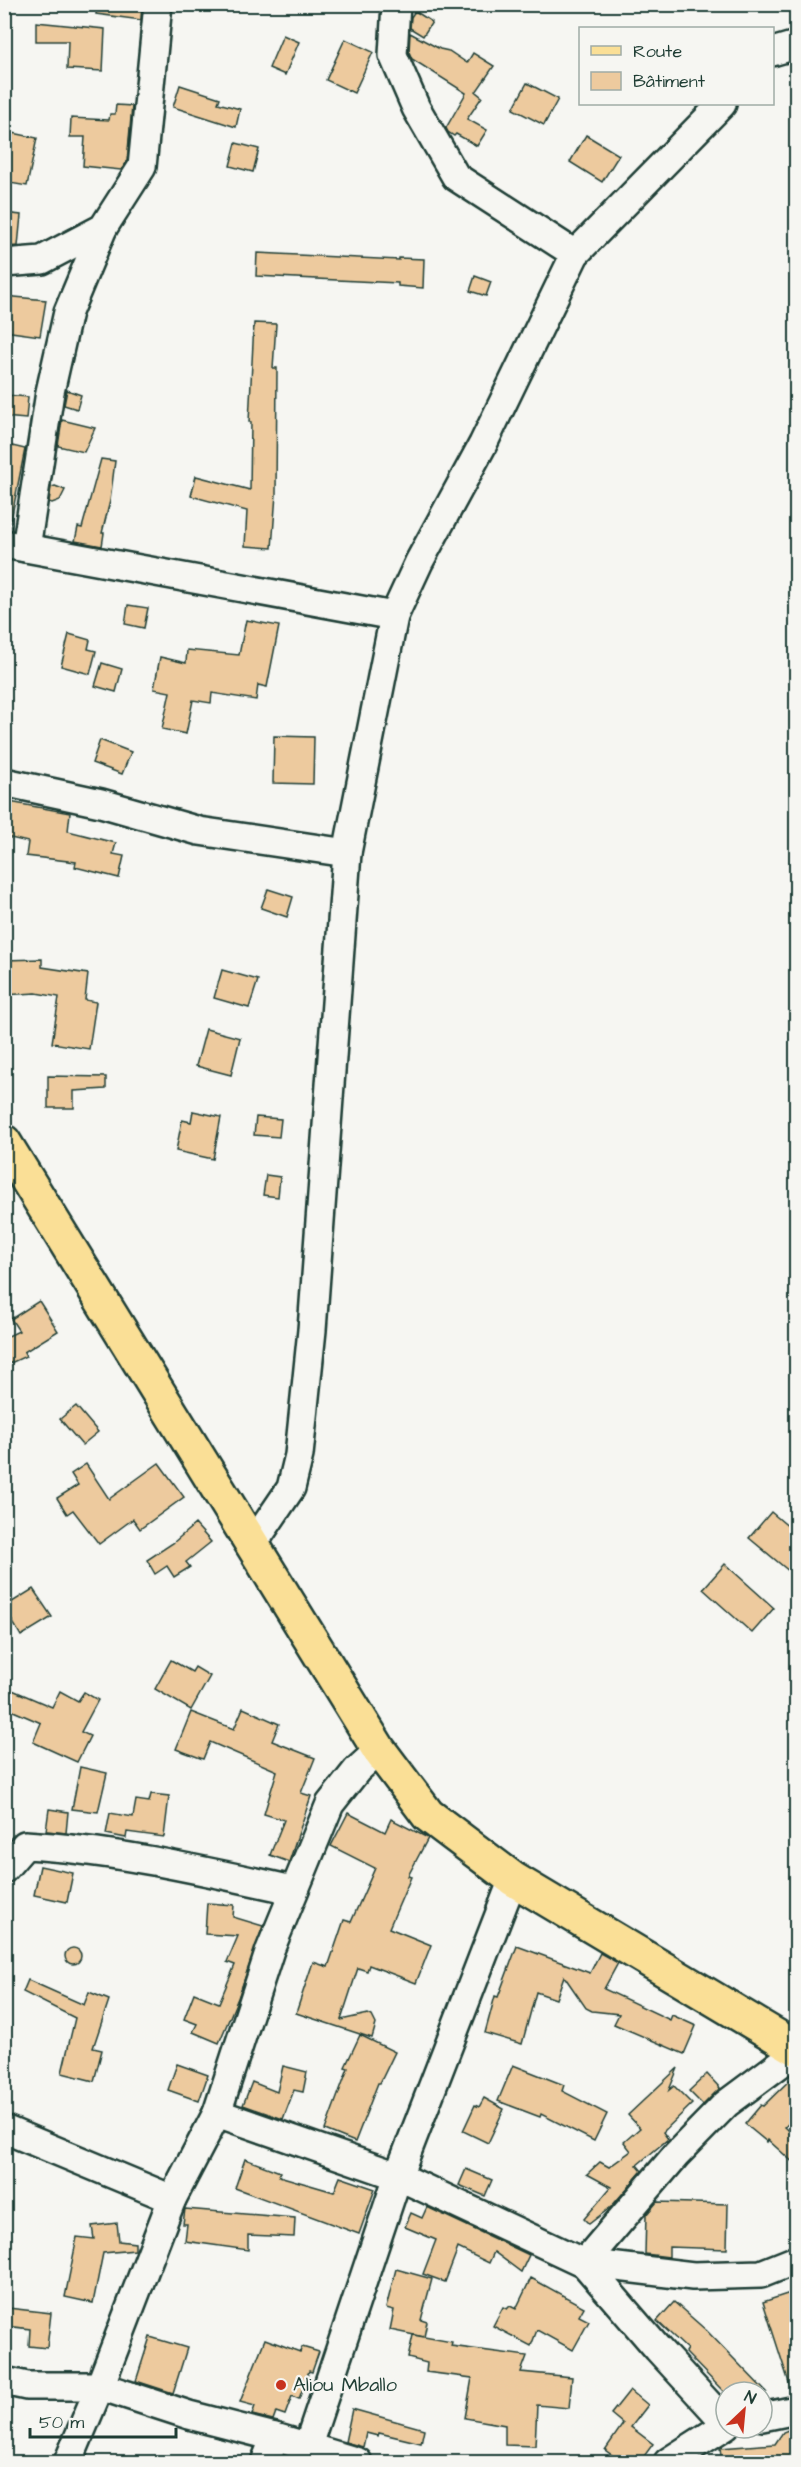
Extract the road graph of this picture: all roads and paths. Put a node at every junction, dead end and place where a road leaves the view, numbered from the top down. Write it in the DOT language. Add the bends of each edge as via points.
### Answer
graph roads {
  1 [pos="158,4"];
  2 [pos="396,4"];
  3 [pos="796,45"];
  4 [pos="774,51"];
  5 [pos="722,105"];
  6 [pos="103,228"];
  7 [pos="575,254"];
  8 [pos="4,263"];
  9 [pos="15,546"];
  10 [pos="394,616"];
  11 [pos="4,782"];
  12 [pos="347,853"];
  13 [pos="4,1142"];
  14 [pos="253,1544"];
  15 [pos="379,1750"];
  16 [pos="4,1869"];
  17 [pos="513,1879"];
  18 [pos="293,1890"];
  19 [pos="796,2050"];
  20 [pos="217,2113"];
  21 [pos="4,2130"];
  22 [pos="398,2176"];
  23 [pos="172,2199"];
  24 [pos="796,2260"];
  25 [pos="584,2263"];
  26 [pos="4,2381"];
  27 [pos="100,2386"];
  28 [pos="796,2410"];
  29 [pos="714,2411"];
  30 [pos="774,2415"];
  31 [pos="714,2432"];
  32 [pos="275,2437"];
  33 [pos="307,2448"];
  34 [pos="68,2463"];
  35 [pos="265,2463"];
  36 [pos="358,2463"];
  37 [pos="668,2463"];
  1 -- 6 [label="street" via="142,166"];
  2 -- 7 [label="street" via="393,55 416,108 456,177"];
  3 -- 4 [label="street"];
  5 -- 7 [label="street"];
  6 -- 8 [label="street" via="42,260"];
  6 -- 9 [label="street" via="68,312"];
  7 -- 10 [label="street"];
  9 -- 10 [label="street"];
  10 -- 12 [label="street"];
  11 -- 12 [label="street" via="101,803 199,831"];
  12 -- 14 [label="street" via="313,1319 299,1455 291,1488"];
  13 -- 14 [label="main road"];
  14 -- 15 [label="main road"];
  15 -- 17 [label="main road" via="428,1815"];
  15 -- 18 [label="street" via="330,1803"];
  16 -- 18 [label="street" via="25,1845 70,1847 145,1858"];
  17 -- 19 [label="main road"];
  17 -- 22 [label="street"];
  18 -- 20 [label="street"];
  19 -- 25 [label="street" via="726,2104 676,2155"];
  20 -- 22 [label="street"];
  20 -- 23 [label="street"];
  21 -- 23 [label="street"];
  22 -- 25 [label="street"];
  22 -- 33 [label="street"];
  23 -- 27 [label="street"];
  24 -- 25 [label="street" via="761,2274 693,2276"];
  25 -- 29 [label="street"];
  26 -- 27 [label="street" via="27,2386"];
  27 -- 32 [label="street"];
  27 -- 34 [label="street"];
  28 -- 30 [label="street"];
  31 -- 37 [label="street"];
  32 -- 33 [label="street"];
  32 -- 35 [label="street"];
  33 -- 36 [label="street"];
}
